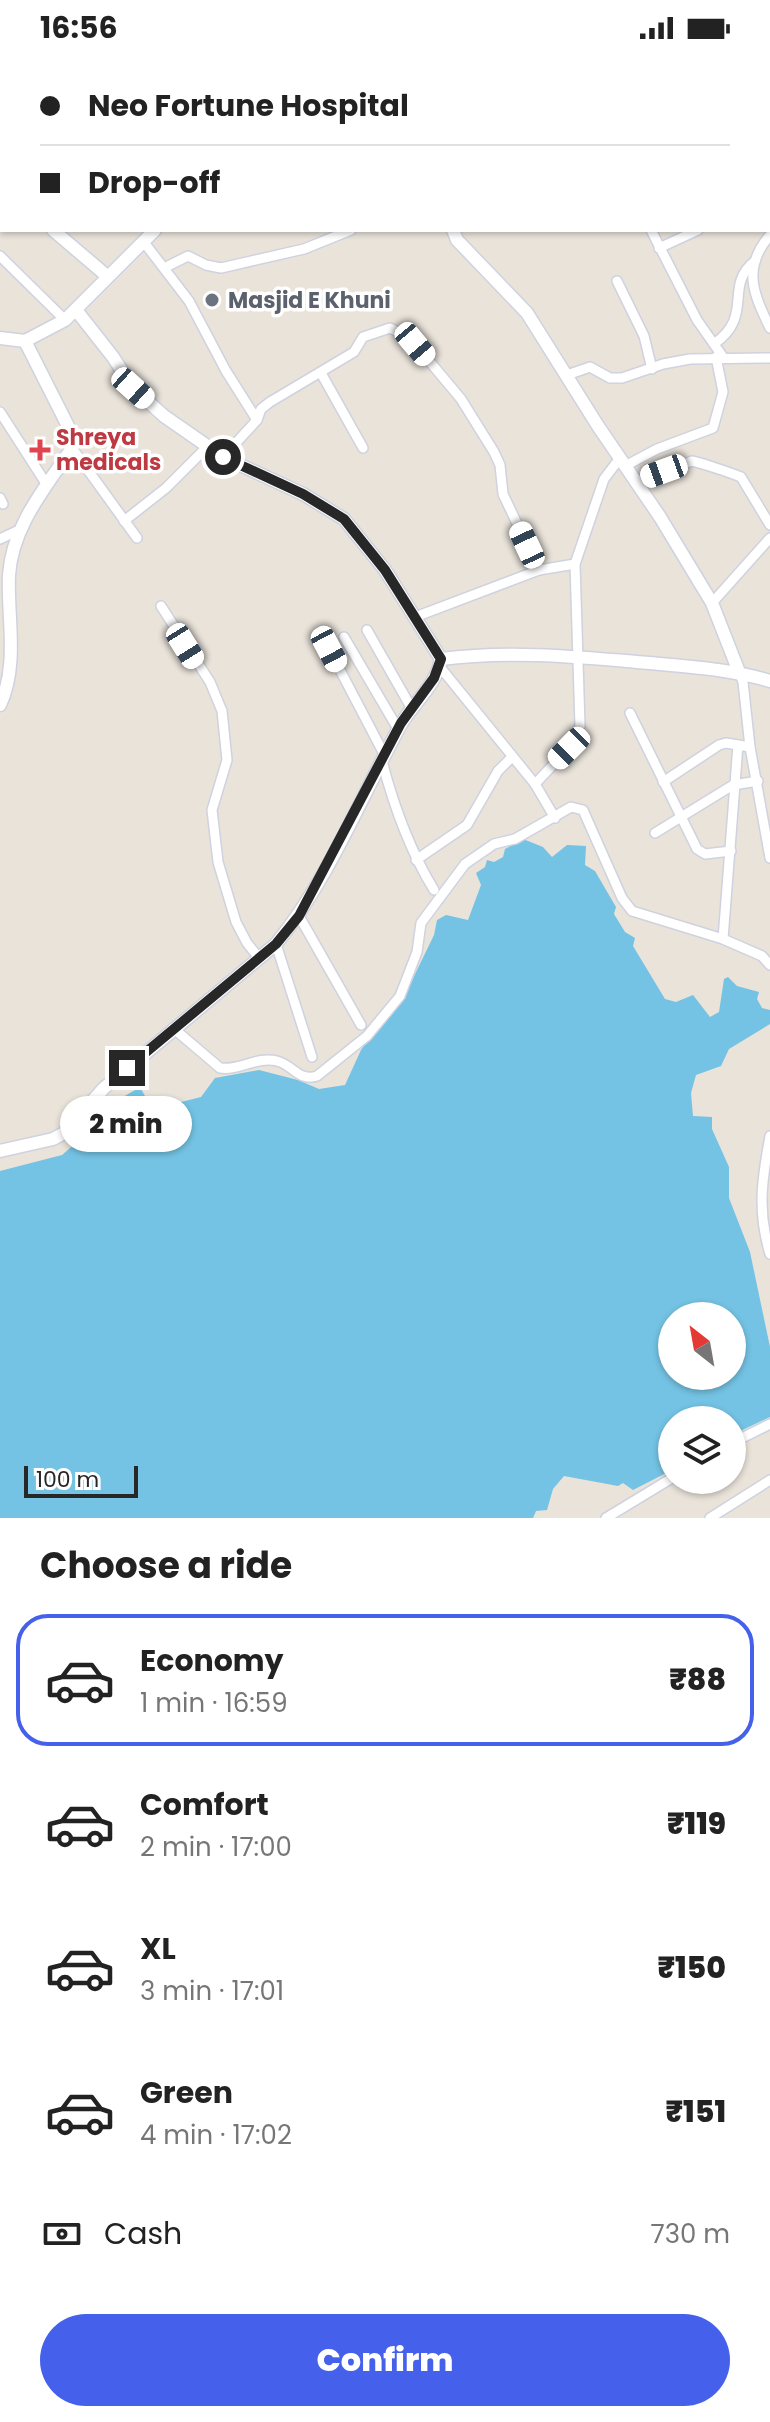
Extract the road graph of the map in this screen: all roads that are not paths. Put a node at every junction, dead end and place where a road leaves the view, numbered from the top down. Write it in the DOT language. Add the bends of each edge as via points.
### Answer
graph roads {
  1 [pos="55,232"];
  2 [pos="153,232"];
  3 [pos="346,232"];
  4 [pos="652,232"];
  5 [pos="694,232"];
  6 [pos="455,235"];
  7 [pos="770,235"];
  8 [pos="143,241"];
  9 [pos="659,248"];
  10 [pos="0,256"];
  11 [pos="755,261"];
  12 [pos="164,268"];
  13 [pos="107,276"];
  14 [pos="617,281"];
  15 [pos="76,310"];
  16 [pos="65,320"];
  17 [pos="770,328"];
  18 [pos="0,338"];
  19 [pos="25,341"];
  20 [pos="714,344"];
  21 [pos="719,357"];
  22 [pos="770,358"];
  23 [pos="652,369"];
  24 [pos="321,373"];
  25 [pos="567,375"];
  26 [pos="0,412"];
  27 [pos="257,420"];
  28 [pos="208,446"];
  29 [pos="72,448"];
  30 [pos="363,448"];
  31 [pos="223,457"];
  32 [pos="623,462"];
  33 [pos="636,482"];
  34 [pos="47,485"];
  35 [pos="124,521"];
  36 [pos="770,525"];
  37 [pos="19,530"];
  38 [pos="137,538"];
  39 [pos="770,538"];
  40 [pos="0,539"];
  41 [pos="575,564"];
  42 [pos="539,570"];
  43 [pos="712,603"];
  44 [pos="161,606"];
  45 [pos="415,617"];
  46 [pos="367,630"];
  47 [pos="344,637"];
  48 [pos="329,649"];
  49 [pos="578,657"];
  50 [pos="441,663"];
  51 [pos="739,672"];
  52 [pos="770,681"];
  53 [pos="0,705"];
  54 [pos="412,709"];
  55 [pos="630,713"];
  56 [pos="398,729"];
  57 [pos="738,745"];
  58 [pos="750,747"];
  59 [pos="512,757"];
  60 [pos="384,758"];
  61 [pos="758,781"];
  62 [pos="663,782"];
  63 [pos="535,784"];
  64 [pos="733,785"];
  65 [pos="767,816"];
  66 [pos="555,818"];
  67 [pos="680,818"];
  68 [pos="655,833"];
  69 [pos="731,851"];
  70 [pos="770,858"];
  71 [pos="416,860"];
  72 [pos="434,890"];
  73 [pos="299,916"];
  74 [pos="723,939"];
  75 [pos="276,944"];
  76 [pos="259,958"];
  77 [pos="770,965"];
  78 [pos="361,1025"];
  79 [pos="173,1028"];
  80 [pos="312,1057"];
  81 [pos="770,1136"];
  82 [pos="0,1151"];
  83 [pos="770,1254"];
  84 [pos="770,1424"];
  85 [pos="746,1436"];
  86 [pos="770,1480"];
  87 [pos="658,1487"];
  88 [pos="613,1516"];
  89 [pos="710,1518"];
  1 -- 13 [label="street"];
  2 -- 8 [label="street"];
  3 -- 12 [label="street" via="304,249 234,266 206,265 188,256"];
  4 -- 9 [label="street"];
  5 -- 9 [label="street"];
  6 -- 25 [label="street" via="527,313"];
  7 -- 11 [label="street"];
  8 -- 12 [label="street"];
  8 -- 13 [label="street"];
  9 -- 20 [label="street"];
  10 -- 16 [label="street"];
  11 -- 17 [label="street" via="753,288"];
  11 -- 20 [label="street" via="741,277 734,326"];
  12 -- 27 [label="street" via="189,301"];
  13 -- 15 [label="street"];
  14 -- 23 [label="street" via="644,336"];
  15 -- 16 [label="street"];
  15 -- 28 [label="street" via="133,388"];
  16 -- 19 [label="street"];
  18 -- 19 [label="street"];
  19 -- 29 [label="street" via="71,432"];
  20 -- 21 [label="street"];
  21 -- 22 [label="street"];
  21 -- 23 [label="street"];
  21 -- 32 [label="street" via="723,392 713,428"];
  23 -- 25 [label="street" via="622,378 590,367"];
  24 -- 27 [label="street" via="270,402"];
  24 -- 30 [label="street"];
  24 -- 42 [label="street" via="354,352 371,333 390,328 406,336 461,399 494,452 503,494"];
  25 -- 32 [label="street"];
  26 -- 34 [label="street"];
  27 -- 31 [label="street"];
  28 -- 31 [label="street"];
  28 -- 35 [label="street"];
  29 -- 34 [label="street"];
  29 -- 35 [label="street"];
  31 -- 45 [label="street" via="344,519"];
  32 -- 33 [label="street"];
  32 -- 41 [label="street" via="604,479"];
  33 -- 36 [label="street" via="699,462 741,477"];
  33 -- 43 [label="street"];
  34 -- 37 [label="street"];
  35 -- 38 [label="street"];
  37 -- 40 [label="street"];
  37 -- 53 [label="street" via="9,573 12,648"];
  39 -- 43 [label="street"];
  41 -- 42 [label="street"];
  41 -- 49 [label="street"];
  42 -- 45 [label="street"];
  43 -- 51 [label="street"];
  44 -- 76 [label="street" via="210,682 222,711 227,760 212,810 218,862 236,922"];
  45 -- 50 [label="street"];
  46 -- 54 [label="street"];
  47 -- 56 [label="street"];
  48 -- 60 [label="street"];
  49 -- 50 [label="street" via="525,653"];
  49 -- 51 [label="street"];
  49 -- 63 [label="street" via="576,739"];
  50 -- 54 [label="street"];
  50 -- 59 [label="street"];
  51 -- 52 [label="street"];
  51 -- 58 [label="street"];
  54 -- 56 [label="street"];
  55 -- 62 [label="street"];
  56 -- 60 [label="street"];
  57 -- 58 [label="street"];
  57 -- 62 [label="street" via="719,745"];
  57 -- 64 [label="street"];
  58 -- 61 [label="street"];
  59 -- 63 [label="street"];
  59 -- 71 [label="street" via="467,825"];
  60 -- 71 [label="street" via="394,809"];
  60 -- 73 [label="street"];
  61 -- 64 [label="street"];
  61 -- 65 [label="street"];
  62 -- 67 [label="street"];
  63 -- 66 [label="street"];
  64 -- 67 [label="street"];
  64 -- 69 [label="street"];
  65 -- 70 [label="street"];
  66 -- 74 [label="street" via="571,807 583,810 632,911"];
  66 -- 79 [label="street" via="494,844 465,864 421,923 417,952 400,996 367,1036 317,1076 301,1077 273,1060 220,1068"];
  67 -- 68 [label="street"];
  67 -- 69 [label="street" via="701,853"];
  69 -- 74 [label="street"];
  71 -- 72 [label="street"];
  73 -- 75 [label="street"];
  73 -- 78 [label="street"];
  74 -- 77 [label="street" via="762,956"];
  75 -- 76 [label="street"];
  75 -- 80 [label="street"];
  76 -- 79 [label="street"];
  79 -- 82 [label="street" via="104,1088 64,1133"];
  81 -- 83 [label="street" via="760,1207"];
  84 -- 85 [label="street"];
  86 -- 89 [label="street"];
  87 -- 88 [label="street"];
}
